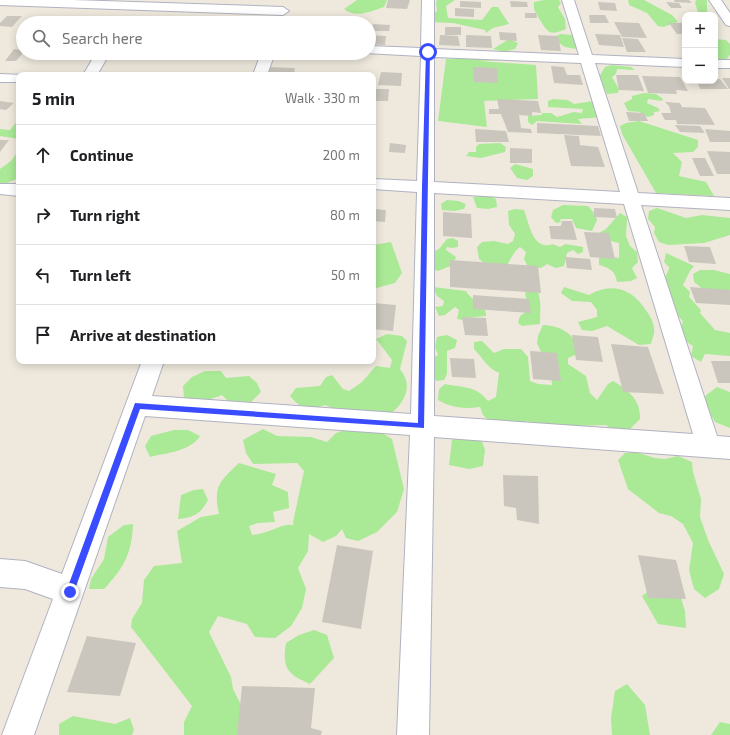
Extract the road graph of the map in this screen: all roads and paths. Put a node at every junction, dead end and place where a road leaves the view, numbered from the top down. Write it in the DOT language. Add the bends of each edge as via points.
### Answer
graph roads {
  1 [pos="428,0"];
  2 [pos="568,0"];
  3 [pos="715,0"];
  4 [pos="0,1"];
  5 [pos="140,3"];
  6 [pos="285,5"];
  7 [pos="130,16"];
  8 [pos="281,16"];
  9 [pos="730,22"];
  10 [pos="376,50"];
  11 [pos="428,52"];
  12 [pos="586,59"];
  13 [pos="99,60"];
  14 [pos="265,60"];
  15 [pos="682,63"];
  16 [pos="718,64"];
  17 [pos="730,64"];
  18 [pos="92,72"];
  19 [pos="261,72"];
  20 [pos="0,78"];
  21 [pos="16,78"];
  22 [pos="376,184"];
  23 [pos="424,187"];
  24 [pos="632,199"];
  25 [pos="730,204"];
  26 [pos="153,364"];
  27 [pos="137,406"];
  28 [pos="422,426"];
  29 [pos="719,448"];
  30 [pos="0,573"];
  31 [pos="70,592"];
  32 [pos="18,735"];
  33 [pos="414,735"];
  1 -- 11 [label="street"];
  2 -- 12 [label="street"];
  3 -- 9 [label="street"];
  4 -- 5 [label="street"];
  5 -- 6 [label="street"];
  5 -- 7 [label="street"];
  6 -- 8 [label="street"];
  10 -- 11 [label="street"];
  11 -- 12 [label="street"];
  11 -- 23 [label="street"];
  12 -- 15 [label="street"];
  12 -- 24 [label="street"];
  13 -- 18 [label="street"];
  14 -- 19 [label="street"];
  16 -- 17 [label="street"];
  20 -- 21 [label="street"];
  22 -- 23 [label="street"];
  23 -- 24 [label="street"];
  23 -- 28 [label="street"];
  24 -- 25 [label="street"];
  24 -- 29 [label="street"];
  26 -- 27 [label="street"];
  27 -- 28 [label="street"];
  27 -- 31 [label="street"];
  28 -- 29 [label="street"];
  28 -- 33 [label="street"];
  30 -- 31 [label="street" via="25,575"];
  31 -- 32 [label="street"];
}
